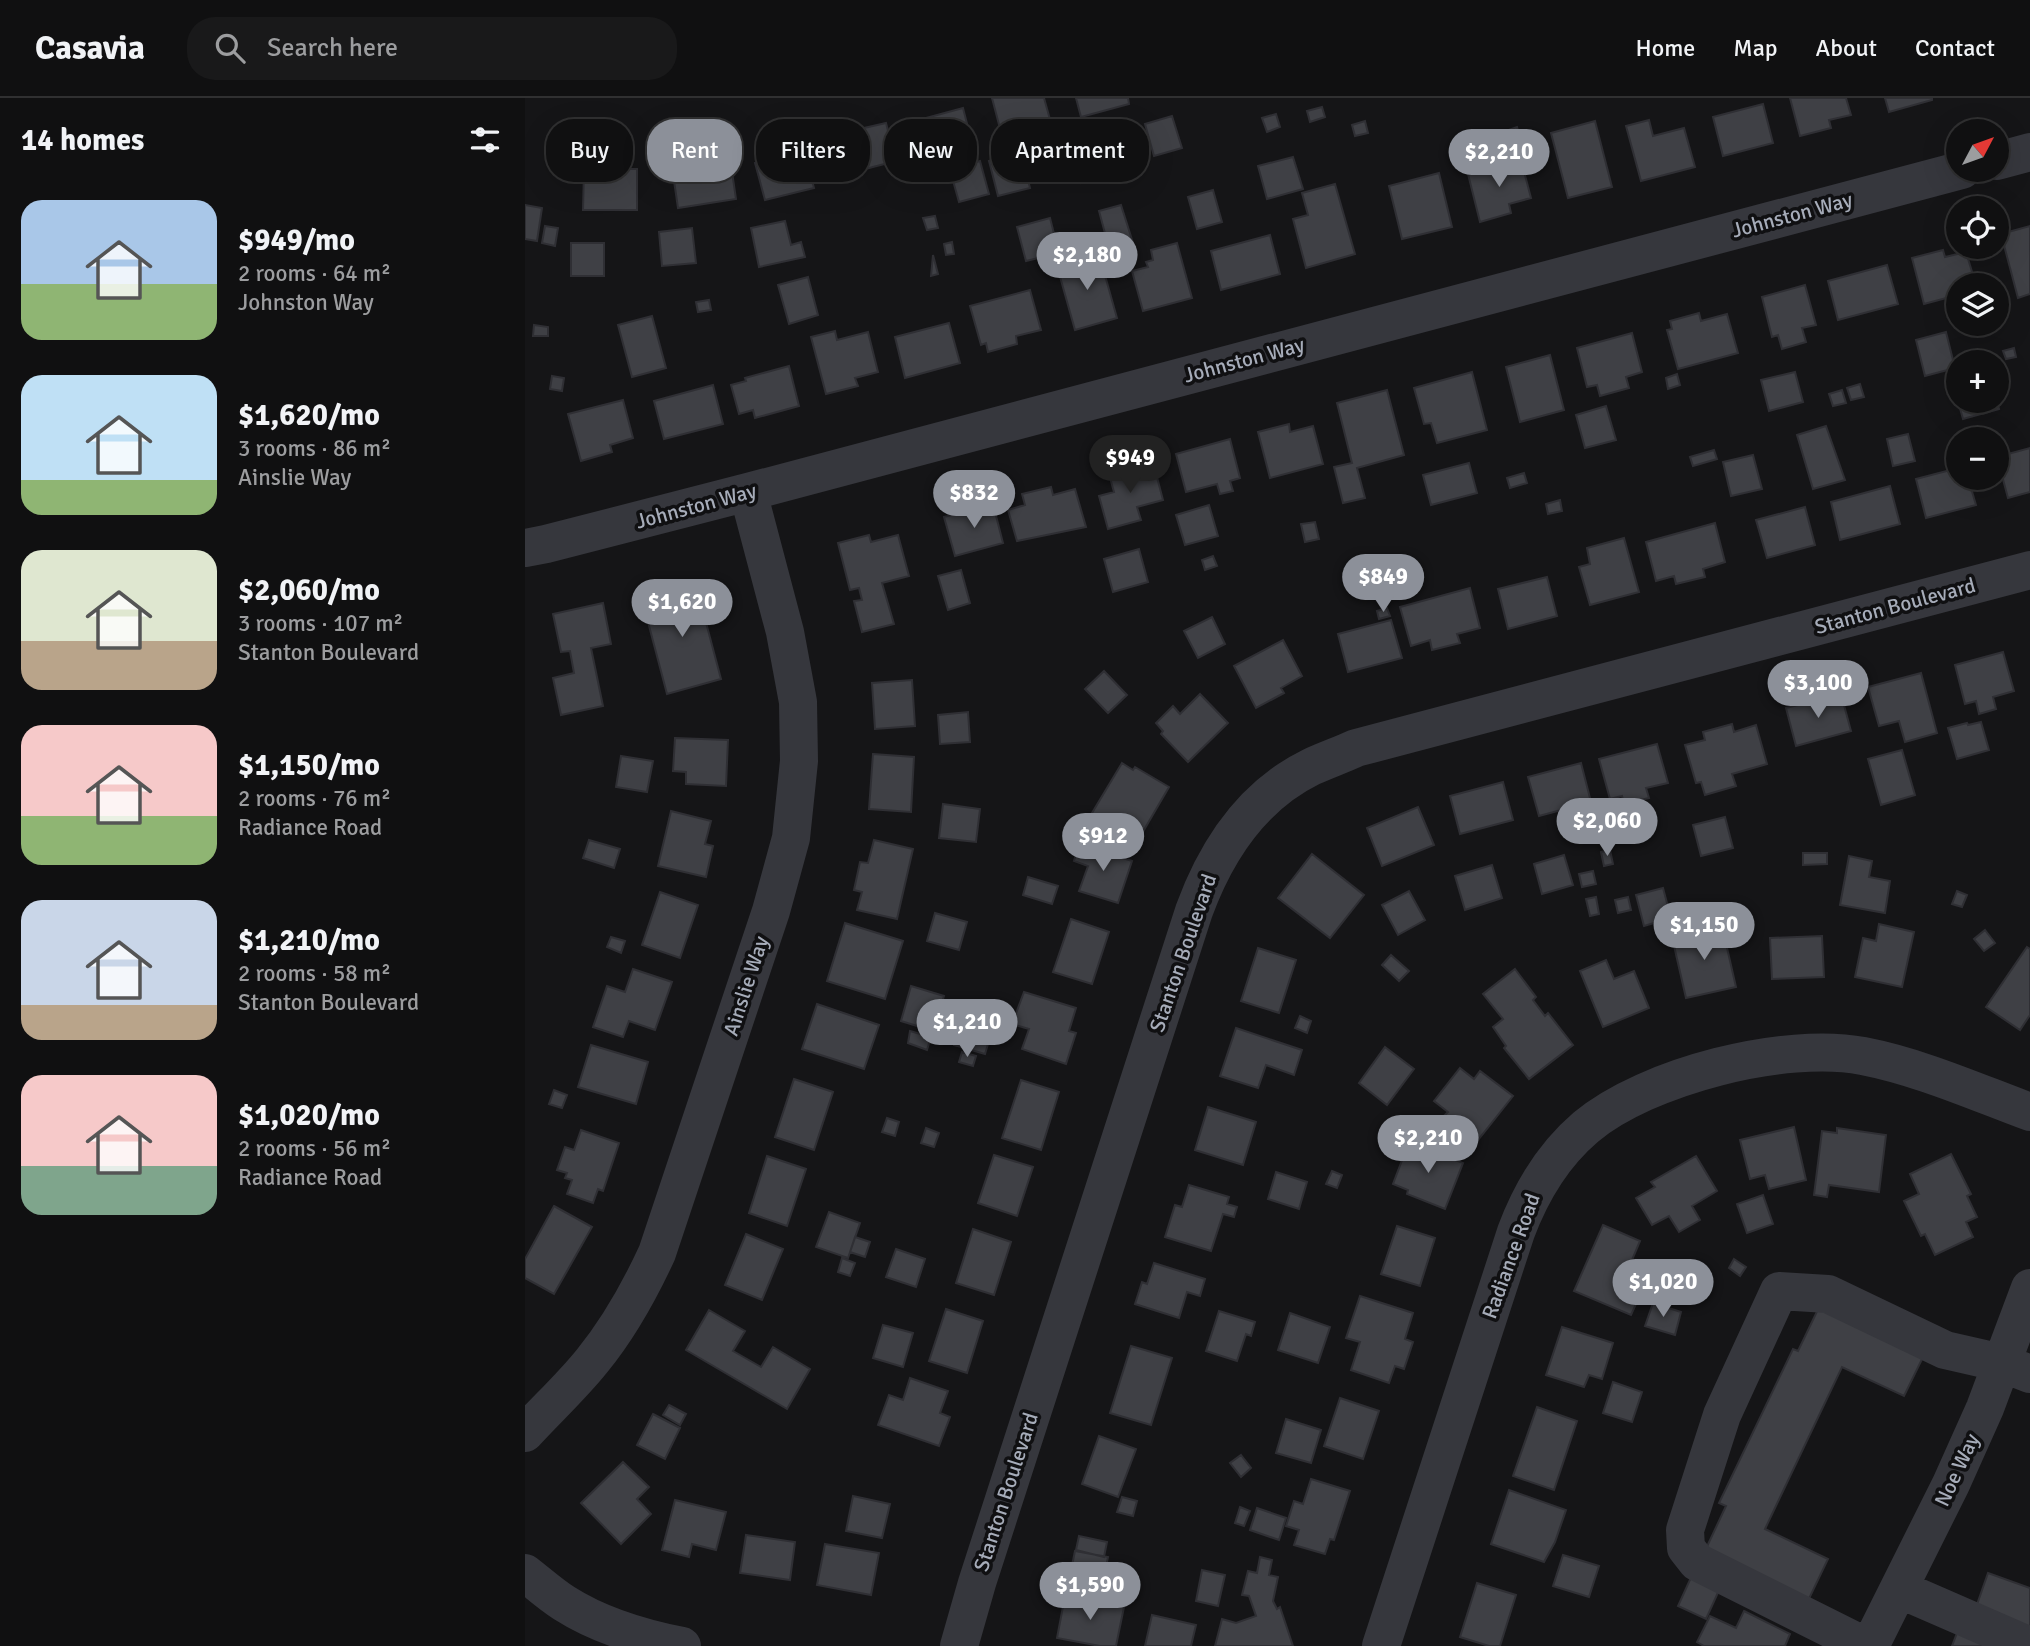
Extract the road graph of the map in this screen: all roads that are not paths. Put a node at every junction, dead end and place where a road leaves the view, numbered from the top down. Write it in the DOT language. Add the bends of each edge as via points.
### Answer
graph roads {
  1 [pos="2030,152"];
  2 [pos="2009,158"];
  3 [pos="1946,174"];
  4 [pos="748,492"];
  5 [pos="525,548"];
  6 [pos="2030,570"];
  7 [pos="2030,1112"];
  8 [pos="2030,1288"];
  9 [pos="2016,1368"];
  10 [pos="525,1433"];
  11 [pos="525,1573"];
  12 [pos="1899,1589"];
  13 [pos="682,1646"];
  14 [pos="959,1646"];
  15 [pos="1381,1646"];
  16 [pos="1867,1646"];
  17 [pos="2030,1646"];
  1 -- 2 [label="street"];
  3 -- 4 [label="street, Johnston Way"];
  4 -- 5 [label="street, Johnston Way"];
  4 -- 10 [label="street, Ainslie Way" via="785,632 798,702 799,761 791,838 771,911 646,1277 592,1362"];
  6 -- 14 [label="street, Stanton Boulevard" via="1356,748 1310,768 1250,812 1220,852 1194,911"];
  7 -- 15 [label="street, Radiance Road" via="1864,1056 1808,1052 1690,1076 1646,1091 1587,1126 1539,1181 1515,1232"];
  8 -- 9 [label="street, Noe Way"];
  9 -- 12 [label="street, Noe Way"];
  9 -- 16 [label="street" via="1945,1350 1828,1294 1779,1291 1722,1415 1685,1530 1686,1548 1697,1562"];
  11 -- 13 [label="street" via="595,1620"];
  12 -- 16 [label="street, Noe Way"];
  12 -- 17 [label="street"];
}
